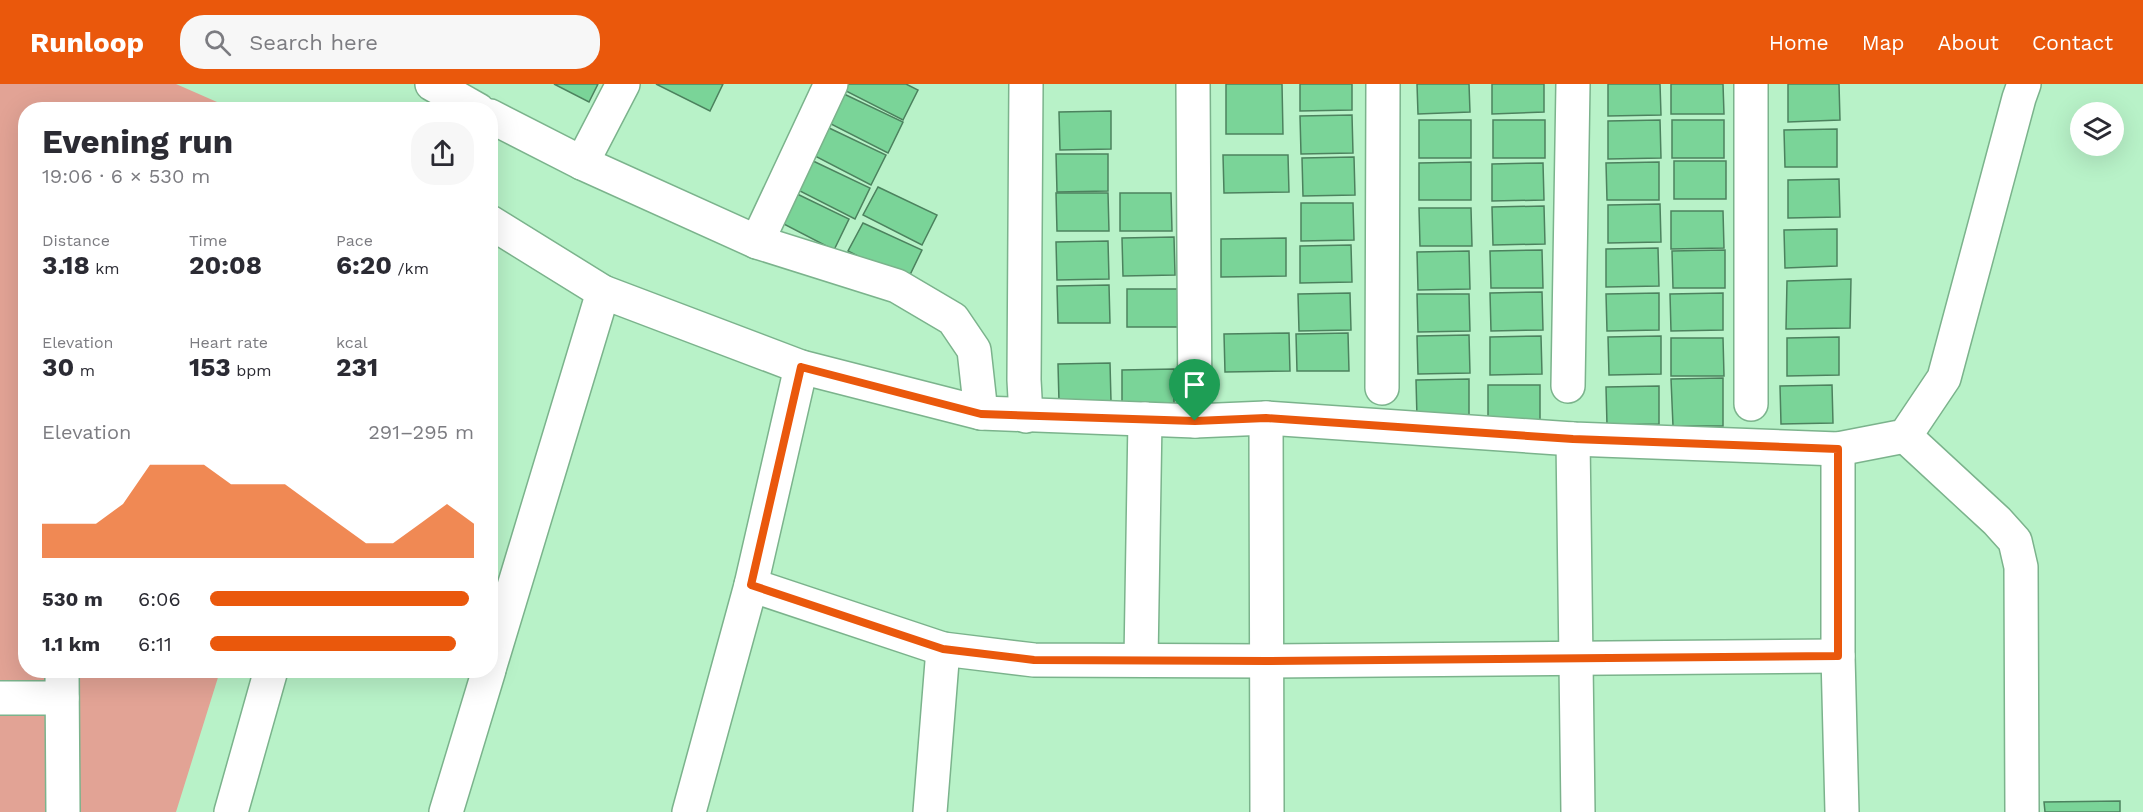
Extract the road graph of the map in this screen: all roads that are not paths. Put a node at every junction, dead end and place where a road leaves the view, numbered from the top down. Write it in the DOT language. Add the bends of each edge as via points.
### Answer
graph roads {
  1 [pos="432,84"];
  2 [pos="623,84"];
  3 [pos="831,84"];
  4 [pos="1026,84"];
  5 [pos="1193,84"];
  6 [pos="1383,84"];
  7 [pos="1573,84"];
  8 [pos="1751,84"];
  9 [pos="2024,84"];
  10 [pos="464,102"];
  11 [pos="498,120"];
  12 [pos="582,163"];
  13 [pos="498,227"];
  14 [pos="757,242"];
  15 [pos="603,292"];
  16 [pos="801,367"];
  17 [pos="1568,386"];
  18 [pos="1382,388"];
  19 [pos="1751,404"];
  20 [pos="981,414"];
  21 [pos="1026,416"];
  22 [pos="1266,418"];
  23 [pos="1145,419"];
  24 [pos="1195,421"];
  25 [pos="1905,436"];
  26 [pos="1573,439"];
  27 [pos="1838,449"];
  28 [pos="751,585"];
  29 [pos="498,640"];
  30 [pos="943,649"];
  31 [pos="1838,656"];
  32 [pos="1577,659"];
  33 [pos="1141,660"];
  34 [pos="1267,661"];
  35 [pos="269,678"];
  36 [pos="487,678"];
  37 [pos="62,684"];
  38 [pos="0,698"];
  39 [pos="63,812"];
  40 [pos="231,812"];
  41 [pos="446,812"];
  42 [pos="689,812"];
  43 [pos="930,812"];
  44 [pos="1267,812"];
  45 [pos="1578,812"];
  46 [pos="1842,812"];
  47 [pos="2022,812"];
  1 -- 10 [label="street"];
  2 -- 12 [label="street"];
  3 -- 14 [label="street"];
  4 -- 21 [label="street"];
  5 -- 24 [label="street"];
  6 -- 18 [label="street"];
  7 -- 17 [label="street"];
  8 -- 19 [label="street"];
  9 -- 25 [label="street" via="1944,378"];
  11 -- 12 [label="street"];
  12 -- 14 [label="street"];
  13 -- 15 [label="street"];
  14 -- 20 [label="street" via="897,286 953,319 974,350"];
  15 -- 16 [label="street"];
  15 -- 29 [label="street"];
  16 -- 20 [label="street"];
  16 -- 28 [label="street"];
  20 -- 21 [label="street"];
  21 -- 23 [label="street"];
  22 -- 24 [label="street"];
  22 -- 26 [label="street"];
  22 -- 34 [label="street"];
  23 -- 24 [label="street"];
  23 -- 33 [label="street"];
  25 -- 27 [label="street"];
  25 -- 47 [label="street" via="2015,541 2021,567"];
  26 -- 27 [label="street"];
  26 -- 32 [label="street"];
  27 -- 31 [label="street"];
  28 -- 30 [label="street"];
  28 -- 42 [label="street"];
  30 -- 33 [label="street" via="1034,660"];
  30 -- 43 [label="street"];
  31 -- 32 [label="street"];
  31 -- 46 [label="street"];
  32 -- 34 [label="street"];
  32 -- 45 [label="street"];
  33 -- 34 [label="street"];
  34 -- 44 [label="street"];
  35 -- 40 [label="street"];
  36 -- 41 [label="street"];
  37 -- 38 [label="street"];
  37 -- 39 [label="street"];
}
